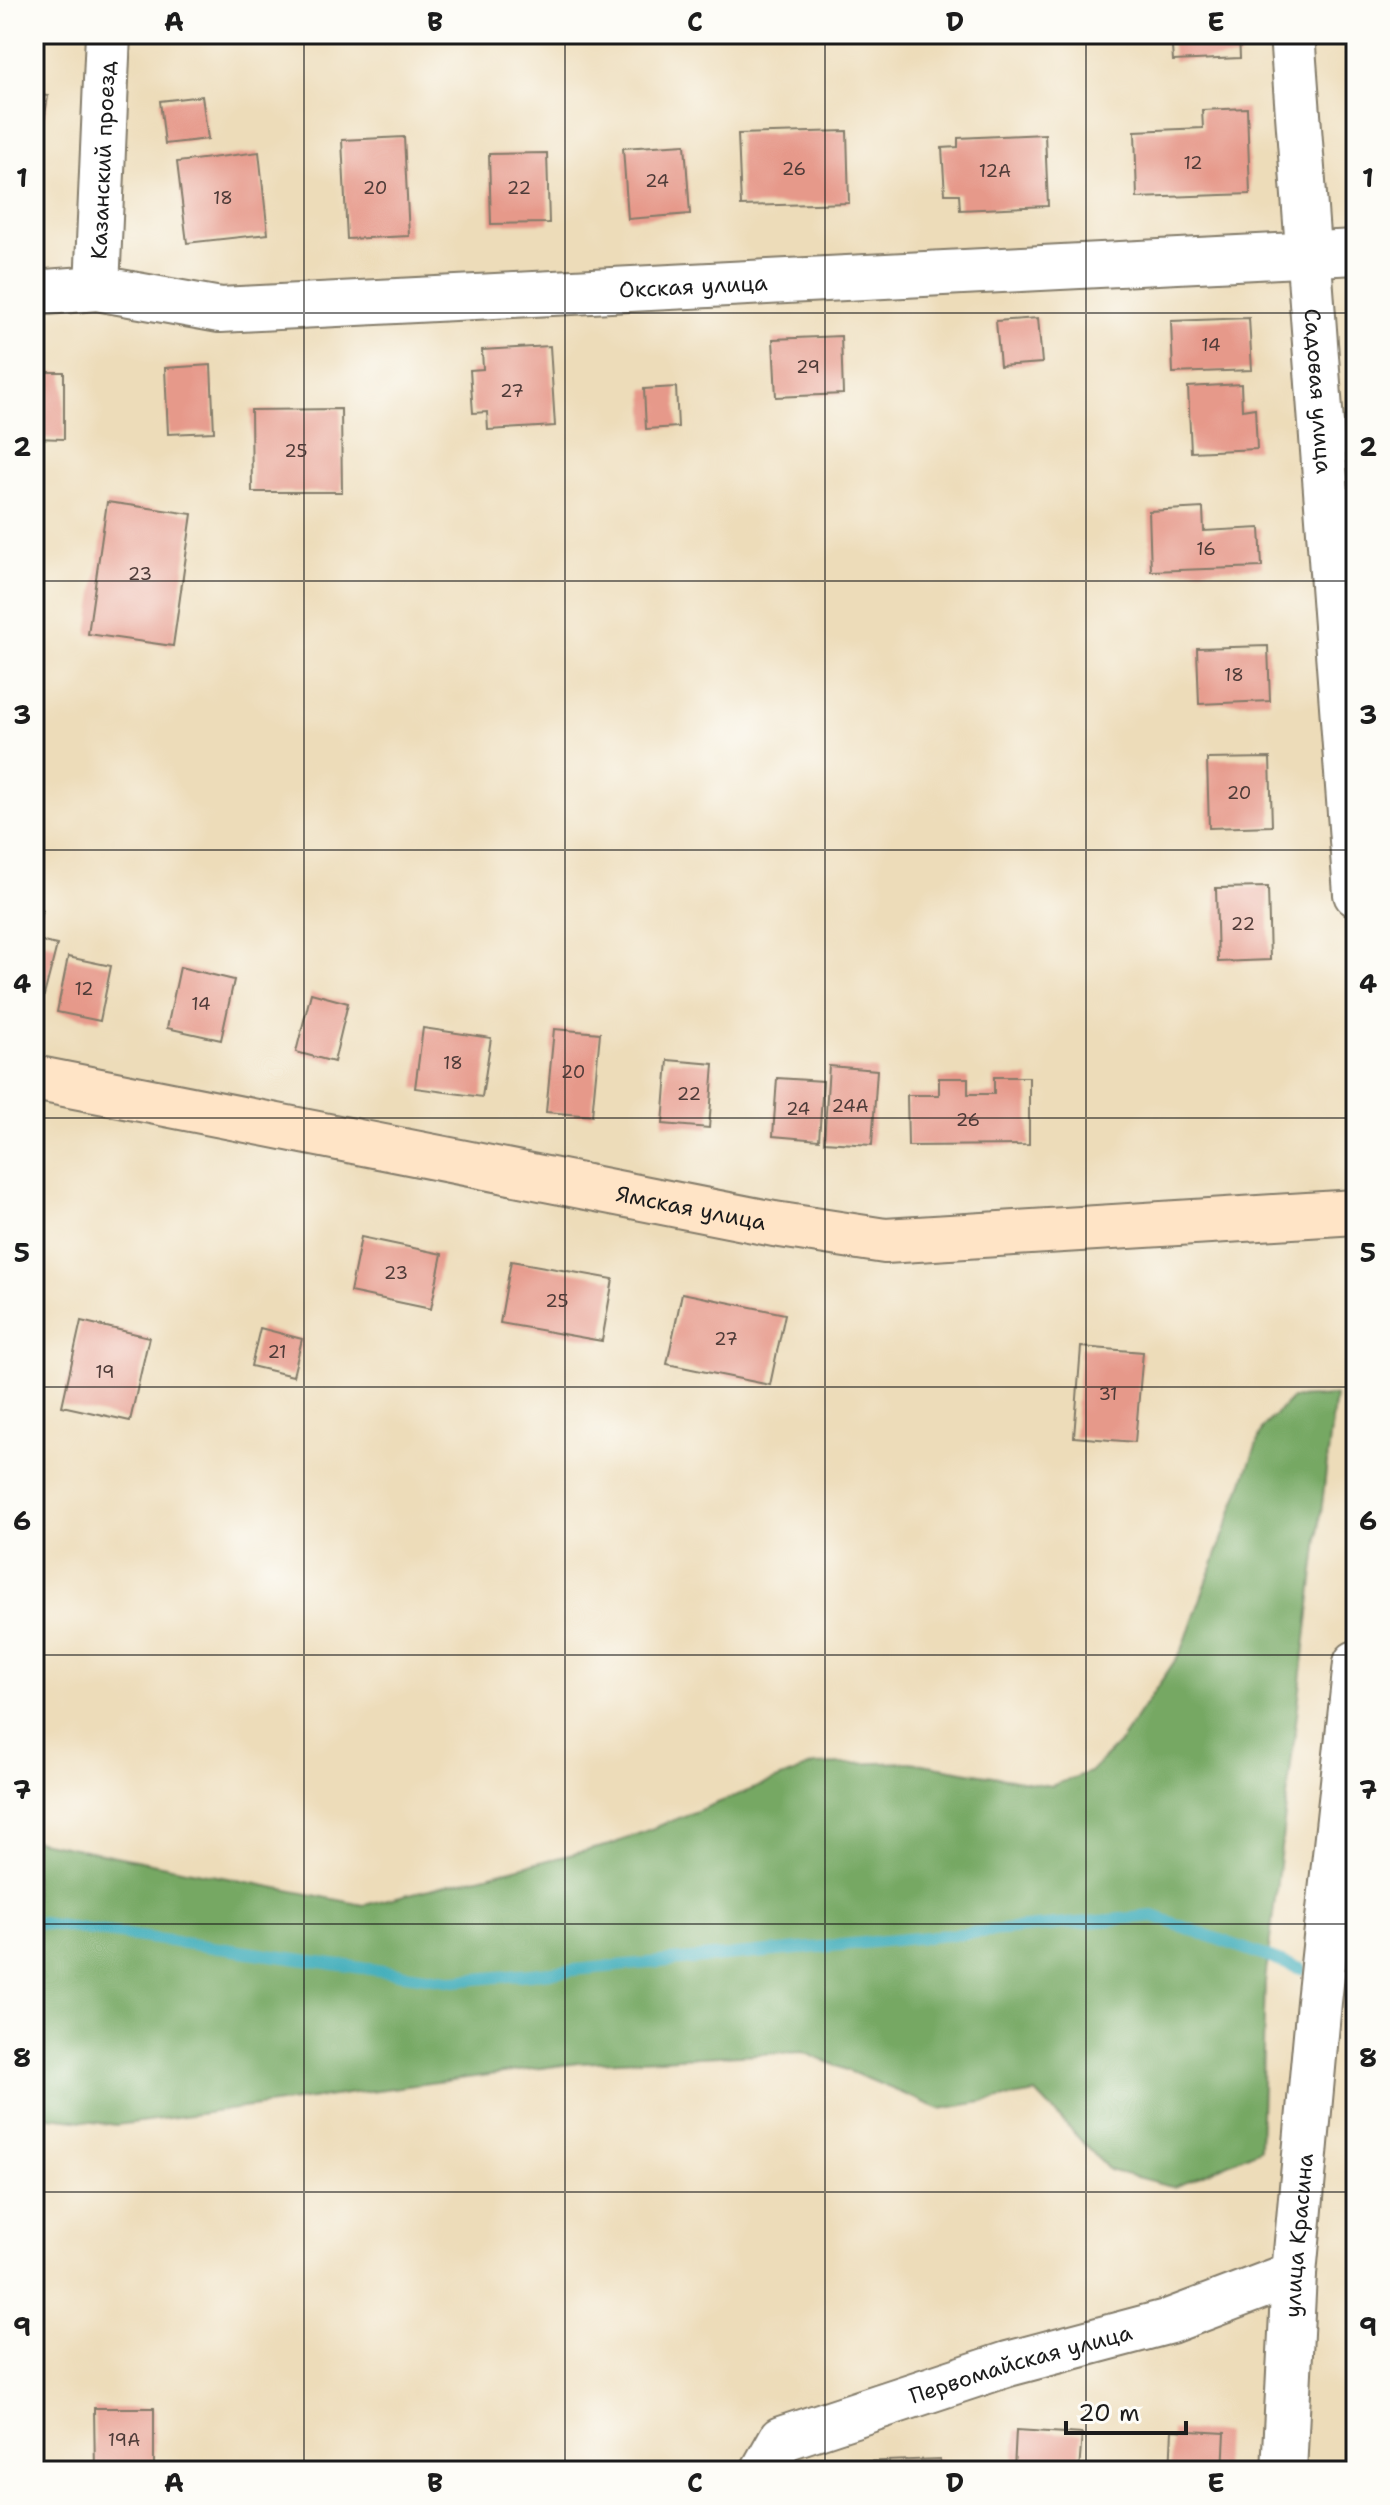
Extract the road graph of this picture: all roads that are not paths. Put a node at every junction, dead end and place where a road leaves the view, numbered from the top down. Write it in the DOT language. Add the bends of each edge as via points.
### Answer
graph roads {
  1 [pos="108,34"];
  2 [pos="1292,34"];
  3 [pos="1356,252"];
  4 [pos="1307,254"];
  5 [pos="97,288"];
  6 [pos="34,293"];
  7 [pos="1356,894"];
  8 [pos="34,1078"];
  9 [pos="1356,1212"];
  10 [pos="1356,1663"];
  11 [pos="1294,2274"];
  12 [pos="763,2471"];
  13 [pos="1284,2471"];
  1 -- 5 [label="street, Казанский проезд"];
  2 -- 4 [label="street, Садовая улица"];
  3 -- 4 [label="street, Окская улица"];
  4 -- 5 [label="street, Окская улица" via="220,310"];
  4 -- 7 [label="street, Садовая улица"];
  5 -- 6 [label="street, Окская улица"];
  8 -- 9 [label="street, Ямская улица" via="774,1224 885,1241"];
  10 -- 11 [label="street, улица Красина"];
  11 -- 12 [label="street, Первомайская улица" via="1170,2321 1008,2364 781,2439"];
  11 -- 13 [label="street, улица Красина"];
}
